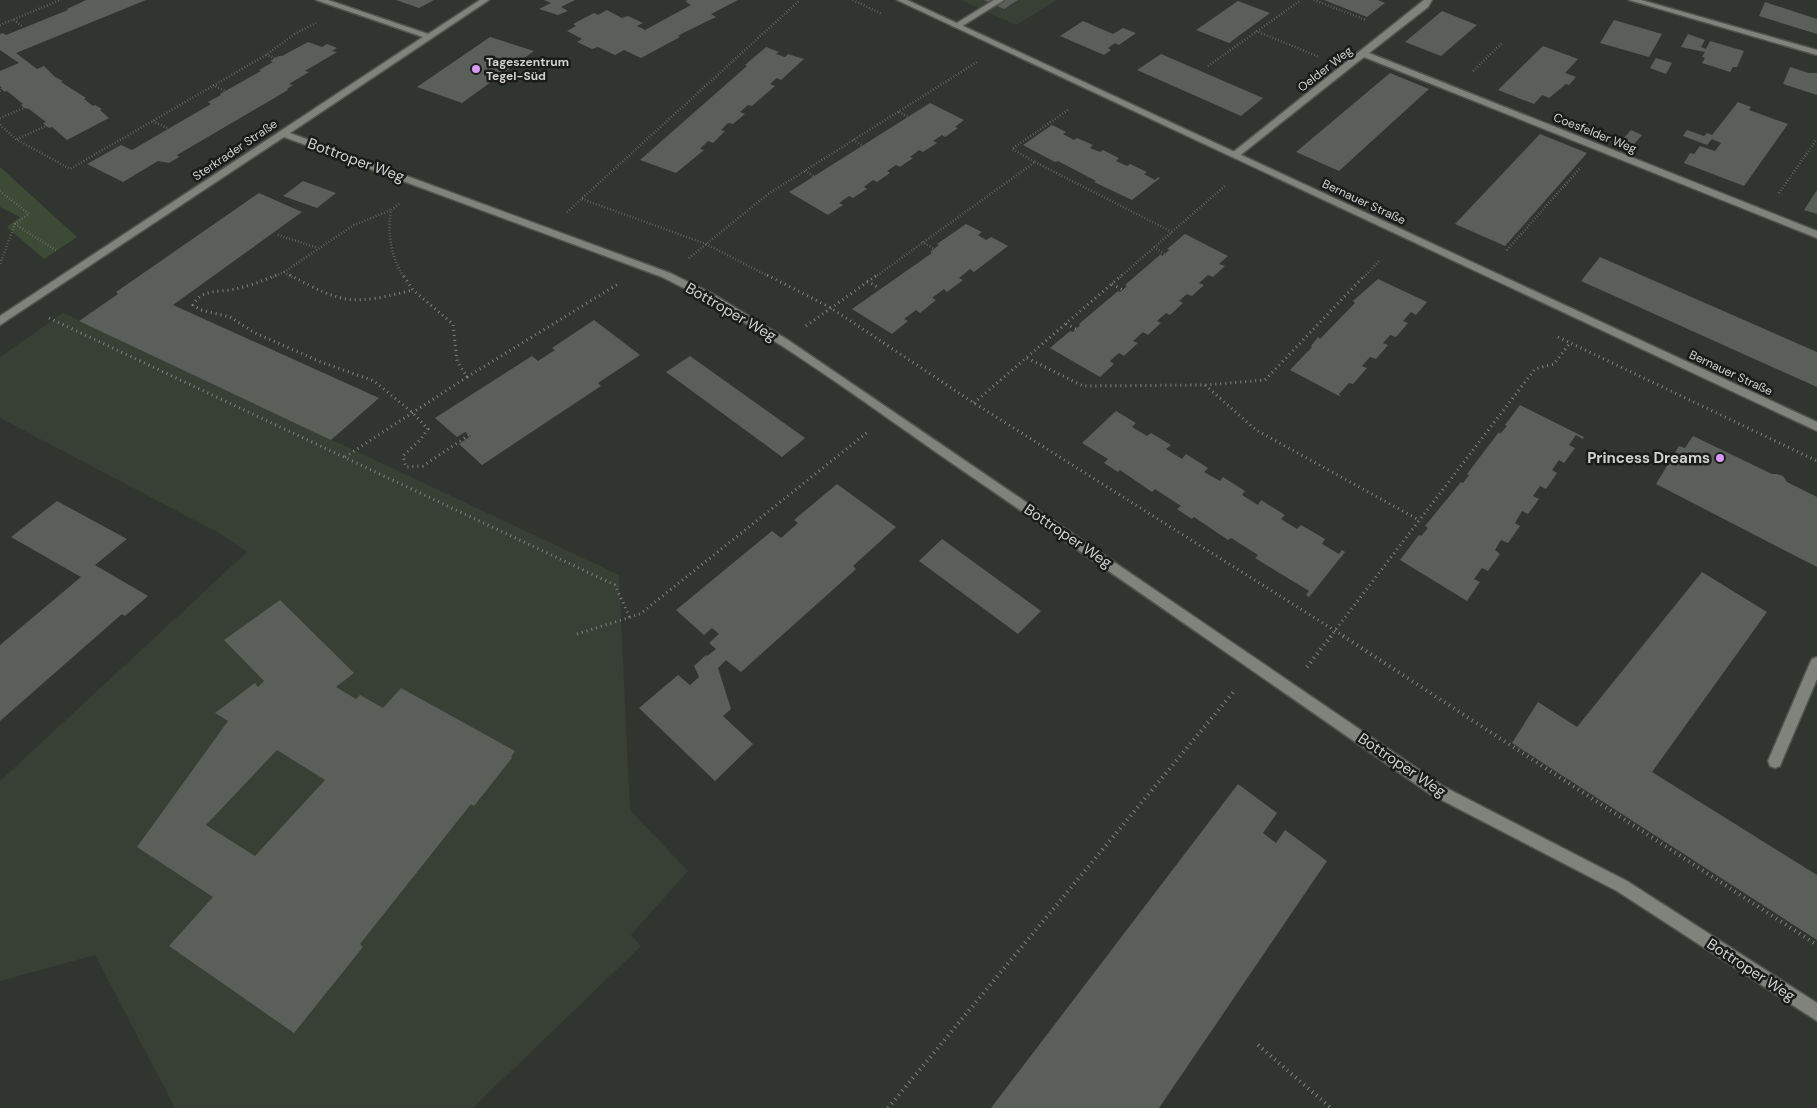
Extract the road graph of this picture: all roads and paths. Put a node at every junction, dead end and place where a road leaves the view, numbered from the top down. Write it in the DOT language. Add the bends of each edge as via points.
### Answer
graph roads {
  1 [pos="60,0"];
  2 [pos="320,0"];
  3 [pos="485,0"];
  4 [pos="800,0"];
  5 [pos="901,0"];
  6 [pos="1000,0"];
  7 [pos="1301,0"];
  8 [pos="1314,0"];
  9 [pos="1428,0"];
  10 [pos="1633,0"];
  11 [pos="13,20"];
  12 [pos="320,22"];
  13 [pos="1372,22"];
  14 [pos="0,25"];
  15 [pos="956,26"];
  16 [pos="23,27"];
  17 [pos="1256,31"];
  18 [pos="289,32"];
  19 [pos="296,33"];
  20 [pos="430,36"];
  21 [pos="1502,43"];
  22 [pos="1817,53"];
  23 [pos="1364,54"];
  24 [pos="266,55"];
  25 [pos="275,58"];
  26 [pos="1325,59"];
  27 [pos="979,60"];
  28 [pos="1208,66"];
  29 [pos="1467,77"];
  30 [pos="213,85"];
  31 [pos="225,91"];
  32 [pos="24,108"];
  33 [pos="1068,110"];
  34 [pos="898,112"];
  35 [pos="0,118"];
  36 [pos="909,118"];
  37 [pos="152,121"];
  38 [pos="0,125"];
  39 [pos="46,126"];
  40 [pos="167,128"];
  41 [pos="282,133"];
  42 [pos="16,139"];
  43 [pos="1817,139"];
  44 [pos="853,140"];
  45 [pos="864,146"];
  46 [pos="1598,148"];
  47 [pos="1234,155"];
  48 [pos="1035,162"];
  49 [pos="805,171"];
  50 [pos="815,177"];
  51 [pos="423,184"];
  52 [pos="1226,185"];
  53 [pos="0,191"];
  54 [pos="1776,198"];
  55 [pos="582,199"];
  56 [pos="391,210"];
  57 [pos="15,224"];
  58 [pos="548,230"];
  59 [pos="1172,232"];
  60 [pos="278,235"];
  61 [pos="1817,235"];
  62 [pos="922,242"];
  63 [pos="706,244"];
  64 [pos="1154,247"];
  65 [pos="319,248"];
  66 [pos="934,249"];
  67 [pos="1507,250"];
  68 [pos="60,254"];
  69 [pos="1165,254"];
  70 [pos="1380,260"];
  71 [pos="0,264"];
  72 [pos="284,272"];
  73 [pos="666,275"];
  74 [pos="623,281"];
  75 [pos="867,281"];
  76 [pos="1112,284"];
  77 [pos="879,288"];
  78 [pos="413,290"];
  79 [pos="1123,290"];
  80 [pos="830,308"];
  81 [pos="49,318"];
  82 [pos="0,321"];
  83 [pos="1066,324"];
  84 [pos="1076,329"];
  85 [pos="1571,342"];
  86 [pos="784,343"];
  87 [pos="1027,358"];
  88 [pos="467,377"];
  89 [pos="1206,384"];
  90 [pos="974,403"];
  91 [pos="412,413"];
  92 [pos="1817,427"];
  93 [pos="869,431"];
  94 [pos="469,435"];
  95 [pos="345,458"];
  96 [pos="1419,520"];
  97 [pos="630,618"];
  98 [pos="1334,630"];
  99 [pos="577,634"];
  100 [pos="1817,663"];
  101 [pos="1291,689"];
  102 [pos="1235,690"];
  103 [pos="1775,761"];
  104 [pos="1817,945"];
  105 [pos="1817,1013"];
  106 [pos="1258,1045"];
  107 [pos="888,1108"];
  108 [pos="1331,1108"];
  1 -- 11 [label="path"];
  2 -- 20 [label="street"];
  3 -- 20 [label="street, Sterkrader Straße"];
  4 -- 55 [label="path"];
  5 -- 15 [label="street, Bernauer Straße"];
  6 -- 15 [label="street"];
  7 -- 17 [label="path"];
  8 -- 13 [label="path"];
  9 -- 23 [label="street, Oelder Weg"];
  10 -- 22 [label="street"];
  11 -- 14 [label="path"];
  11 -- 16 [label="path"];
  12 -- 19 [label="path"];
  15 -- 47 [label="street, Bernauer Straße"];
  17 -- 26 [label="path"];
  17 -- 28 [label="path"];
  18 -- 19 [label="path"];
  19 -- 24 [label="path"];
  20 -- 41 [label="street, Sterkrader Straße"];
  21 -- 29 [label="path"];
  23 -- 46 [label="street, Coesfelder Weg"];
  23 -- 47 [label="street, Oelder Weg"];
  24 -- 25 [label="path"];
  24 -- 30 [label="path"];
  27 -- 34 [label="path"];
  30 -- 31 [label="path"];
  30 -- 37 [label="path"];
  32 -- 35 [label="path"];
  33 -- 48 [label="path" via="1012,150"];
  34 -- 36 [label="path"];
  34 -- 44 [label="path"];
  37 -- 40 [label="path"];
  37 -- 42 [label="path" via="70,169"];
  38 -- 42 [label="path"];
  39 -- 42 [label="path"];
  41 -- 51 [label="street, Bottroper Weg"];
  41 -- 82 [label="street, Sterkrader Straße"];
  43 -- 54 [label="path"];
  44 -- 45 [label="path"];
  44 -- 49 [label="path"];
  46 -- 61 [label="street, Coesfelder Weg"];
  46 -- 67 [label="path"];
  47 -- 92 [label="street, Bernauer Straße"];
  48 -- 59 [label="path"];
  48 -- 62 [label="path"];
  49 -- 50 [label="path"];
  49 -- 63 [label="path" via="768,194"];
  51 -- 56 [label="path"];
  51 -- 58 [label="street, Bottroper Weg"];
  52 -- 59 [label="path"];
  53 -- 57 [label="path" via="30,214"];
  55 -- 58 [label="path"];
  55 -- 63 [label="path"];
  56 -- 65 [label="path" via="354,225"];
  56 -- 78 [label="path" via="388,224 396,267"];
  57 -- 68 [label="path"];
  57 -- 71 [label="path"];
  58 -- 73 [label="street, Bottroper Weg"];
  59 -- 64 [label="path"];
  60 -- 65 [label="path"];
  62 -- 66 [label="path"];
  62 -- 75 [label="path"];
  63 -- 73 [label="path"];
  63 -- 80 [label="path"];
  64 -- 69 [label="path"];
  64 -- 76 [label="path"];
  65 -- 72 [label="path"];
  70 -- 89 [label="path" via="1265,380"];
  72 -- 78 [label="path" via="346,300 377,299"];
  72 -- 91 [label="path" via="249,286 213,290 196,299 193,305 230,318 253,332 321,362 374,381"];
  73 -- 86 [label="street, Bottroper Weg" via="709,296"];
  74 -- 88 [label="path"];
  75 -- 77 [label="path"];
  75 -- 80 [label="path"];
  76 -- 79 [label="path"];
  76 -- 83 [label="path"];
  78 -- 88 [label="path" via="453,324 457,362"];
  80 -- 86 [label="path"];
  80 -- 90 [label="path"];
  81 -- 95 [label="path"];
  83 -- 84 [label="path"];
  83 -- 87 [label="path"];
  85 -- 96 [label="path" via="1554,364 1535,369"];
  86 -- 101 [label="street, Bottroper Weg"];
  87 -- 89 [label="path" via="1083,386"];
  87 -- 90 [label="path"];
  88 -- 91 [label="path"];
  89 -- 96 [label="path" via="1256,430"];
  90 -- 98 [label="path"];
  91 -- 94 [label="path" via="428,430 404,456 406,467 423,466"];
  91 -- 95 [label="path"];
  93 -- 97 [label="path" via="640,614"];
  95 -- 97 [label="path" via="615,585"];
  96 -- 98 [label="path"];
  97 -- 99 [label="path"];
  98 -- 101 [label="path"];
  98 -- 104 [label="path"];
  100 -- 103 [label="street"];
  101 -- 105 [label="street, Bottroper Weg" via="1435,789 1622,886"];
  102 -- 107 [label="path"];
  106 -- 108 [label="path"];
}
